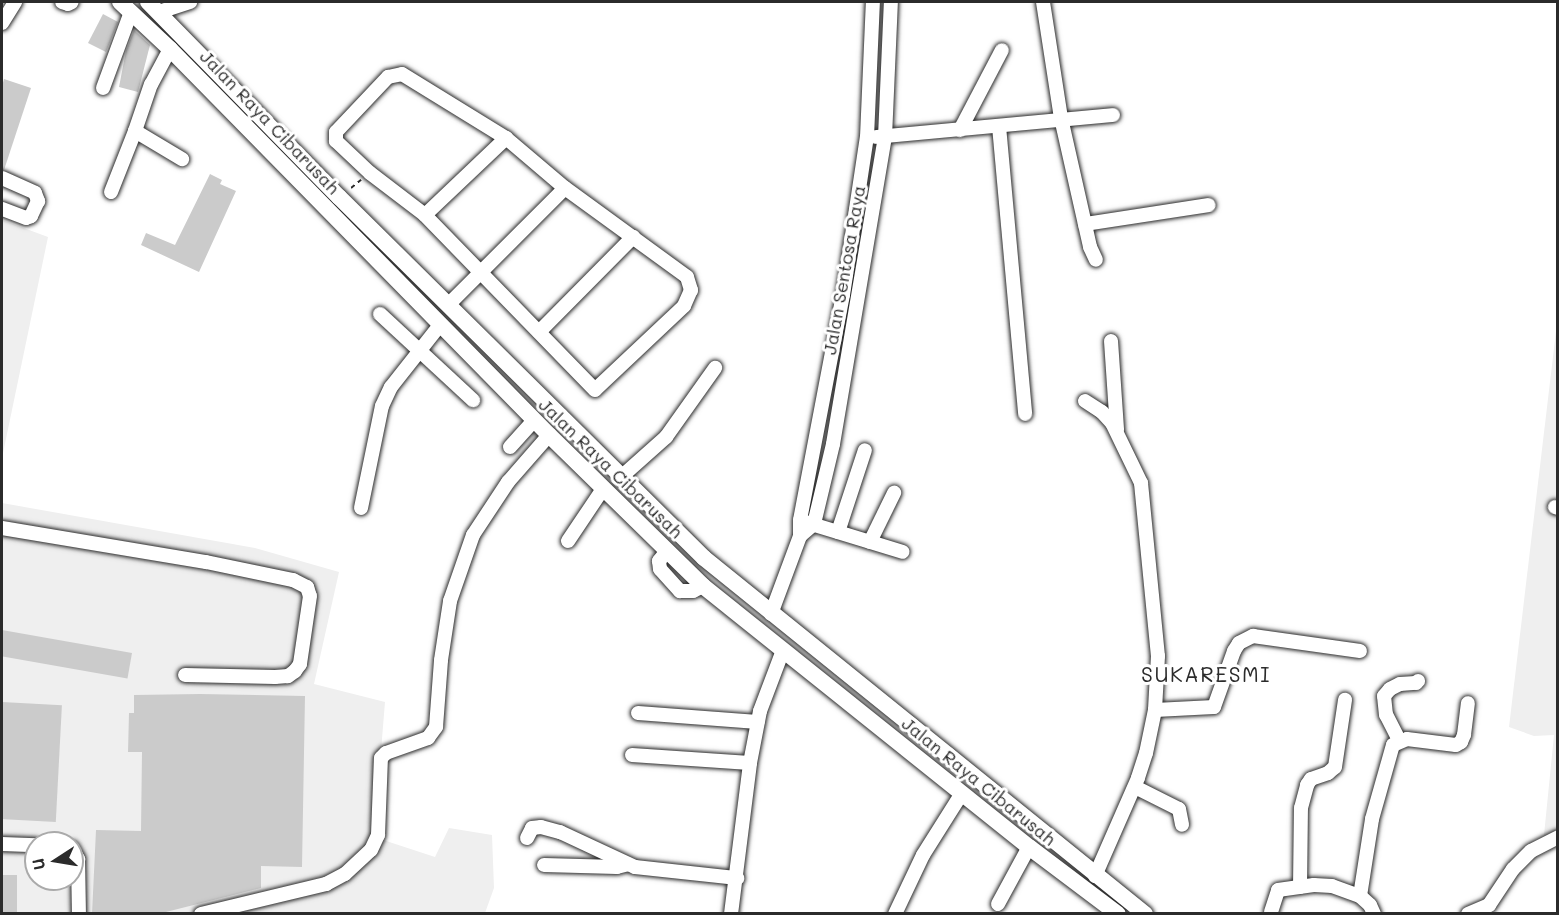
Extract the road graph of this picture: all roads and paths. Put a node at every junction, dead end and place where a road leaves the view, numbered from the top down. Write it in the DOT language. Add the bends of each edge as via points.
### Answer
graph roads {
  1 [pos="15,2"];
  2 [pos="62,2"];
  3 [pos="72,2"];
  4 [pos="190,2"];
  5 [pos="873,2"];
  6 [pos="891,2"];
  7 [pos="1043,2"];
  8 [pos="125,7"];
  9 [pos="154,7"];
  10 [pos="2,23"];
  11 [pos="170,49"];
  12 [pos="1002,50"];
  13 [pos="103,88"];
  14 [pos="1113,115"];
  15 [pos="1061,118"];
  16 [pos="999,126"];
  17 [pos="960,130"];
  18 [pos="135,131"];
  19 [pos="867,137"];
  20 [pos="885,137"];
  21 [pos="506,138"];
  22 [pos="183,159"];
  23 [pos="370,173"];
  24 [pos="2,178"];
  25 [pos="565,189"];
  26 [pos="111,192"];
  27 [pos="339,197"];
  28 [pos="1209,205"];
  29 [pos="2,209"];
  30 [pos="425,215"];
  31 [pos="1085,224"];
  32 [pos="633,237"];
  33 [pos="1096,260"];
  34 [pos="480,271"];
  35 [pos="448,305"];
  36 [pos="380,314"];
  37 [pos="440,325"];
  38 [pos="539,332"];
  39 [pos="1111,340"];
  40 [pos="420,351"];
  41 [pos="715,368"];
  42 [pos="473,400"];
  43 [pos="1085,401"];
  44 [pos="1025,414"];
  45 [pos="534,420"];
  46 [pos="1117,430"];
  47 [pos="549,435"];
  48 [pos="510,447"];
  49 [pos="865,450"];
  50 [pos="620,478"];
  51 [pos="603,489"];
  52 [pos="894,493"];
  53 [pos="362,508"];
  54 [pos="800,520"];
  55 [pos="814,524"];
  56 [pos="2,528"];
  57 [pos="838,532"];
  58 [pos="800,536"];
  59 [pos="568,541"];
  60 [pos="870,542"];
  61 [pos="903,552"];
  62 [pos="771,614"];
  63 [pos="783,650"];
  64 [pos="1360,651"];
  65 [pos="185,675"];
  66 [pos="1418,681"];
  67 [pos="1345,700"];
  68 [pos="1468,703"];
  69 [pos="1155,710"];
  70 [pos="638,712"];
  71 [pos="758,722"];
  72 [pos="1399,740"];
  73 [pos="632,755"];
  74 [pos="750,763"];
  75 [pos="1134,787"];
  76 [pos="962,793"];
  77 [pos="1182,825"];
  78 [pos="1557,837"];
  79 [pos="526,838"];
  80 [pos="2,844"];
  81 [pos="24,845"];
  82 [pos="1029,847"];
  83 [pos="628,864"];
  84 [pos="544,865"];
  85 [pos="1095,876"];
  86 [pos="737,878"];
  87 [pos="1300,886"];
  88 [pos="79,891"];
  89 [pos="1360,896"];
  90 [pos="998,904"];
  91 [pos="1486,911"];
  92 [pos="1270,912"];
  93 [pos="79,914"];
  94 [pos="201,914"];
  95 [pos="731,914"];
  96 [pos="895,914"];
  97 [pos="1118,914"];
  98 [pos="1145,914"];
  99 [pos="1374,914"];
  100 [pos="1468,914"];
  1 -- 10 [label="street"];
  2 -- 3 [label="street"];
  4 -- 9 [label="street"];
  5 -- 19 [label="street, Jalan Sentosa Raya"];
  6 -- 20 [label="street, Jalan Sentosa Raya"];
  7 -- 15 [label="street"];
  8 -- 11 [label="main road, Jalan Raya Cibarusah"];
  8 -- 13 [label="street"];
  9 -- 27 [label="main road, Jalan Raya Cibarusah"];
  11 -- 18 [label="street" via="151,84"];
  11 -- 37 [label="main road, Jalan Raya Cibarusah"];
  12 -- 17 [label="street"];
  14 -- 15 [label="street"];
  15 -- 16 [label="street"];
  15 -- 31 [label="street"];
  16 -- 17 [label="street"];
  16 -- 44 [label="street"];
  17 -- 20 [label="street"];
  18 -- 22 [label="street"];
  18 -- 26 [label="street"];
  19 -- 20 [label="street"];
  19 -- 54 [label="street, Jalan Sentosa Raya" via="841,306"];
  20 -- 55 [label="street, Jalan Sentosa Raya" via="833,444"];
  21 -- 23 [label="street" via="402,74 393,74 336,132 336,141"];
  21 -- 25 [label="street"];
  21 -- 30 [label="street"];
  23 -- 27 [label="path"];
  23 -- 30 [label="street"];
  24 -- 29 [label="street" via="35,193 38,201 26,218"];
  25 -- 32 [label="street"];
  25 -- 34 [label="street"];
  27 -- 35 [label="main road, Jalan Raya Cibarusah"];
  28 -- 31 [label="street"];
  30 -- 34 [label="street"];
  31 -- 33 [label="street"];
  32 -- 38 [label="street"];
  32 -- 38 [label="street" via="687,277 691,291 684,306 595,390"];
  34 -- 35 [label="street"];
  34 -- 38 [label="street"];
  35 -- 50 [label="main road, Jalan Raya Cibarusah"];
  36 -- 40 [label="street"];
  37 -- 40 [label="street"];
  37 -- 45 [label="main road, Jalan Raya Cibarusah"];
  39 -- 46 [label="street"];
  40 -- 42 [label="street"];
  40 -- 53 [label="street" via="382,406"];
  41 -- 50 [label="street" via="666,437"];
  43 -- 46 [label="street" via="1102,412"];
  45 -- 47 [label="main road, Jalan Raya Cibarusah"];
  45 -- 48 [label="street"];
  46 -- 69 [label="street" via="1141,483 1158,656"];
  47 -- 51 [label="main road, Jalan Raya Cibarusah"];
  47 -- 94 [label="street" via="508,482 473,535 450,601 436,727 428,738 381,758 378,836 371,850 326,885"];
  49 -- 57 [label="street"];
  50 -- 62 [label="main road, Jalan Raya Cibarusah" via="704,558"];
  51 -- 59 [label="street"];
  51 -- 63 [label="main road, Jalan Raya Cibarusah" via="703,586"];
  52 -- 60 [label="street"];
  54 -- 55 [label="street"];
  54 -- 58 [label="street, Jalan Sentosa Raya"];
  55 -- 57 [label="street"];
  55 -- 58 [label="street, Jalan Sentosa Raya"];
  56 -- 65 [label="street" via="206,562 307,586 310,596 300,664 295,671 275,677"];
  57 -- 60 [label="street"];
  58 -- 62 [label="street, Jalan Sentosa Raya"];
  60 -- 61 [label="street"];
  62 -- 85 [label="main road, Jalan Raya Cibarusah"];
  63 -- 71 [label="street"];
  63 -- 76 [label="main road, Jalan Raya Cibarusah"];
  64 -- 69 [label="street" via="1253,636 1239,643 1234,651 1214,707"];
  66 -- 72 [label="street" via="1400,684 1384,696 1386,715"];
  67 -- 87 [label="street" via="1335,768 1311,779 1301,808"];
  68 -- 72 [label="street" via="1464,735 1456,745"];
  69 -- 75 [label="street"];
  70 -- 71 [label="street"];
  71 -- 74 [label="street"];
  72 -- 89 [label="street" via="1389,752 1372,819"];
  73 -- 74 [label="street"];
  74 -- 86 [label="street"];
  75 -- 77 [label="street" via="1179,809"];
  75 -- 85 [label="street"];
  76 -- 82 [label="main road, Jalan Raya Cibarusah"];
  76 -- 96 [label="street" via="923,855"];
  78 -- 91 [label="street" via="1531,851 1513,869"];
  79 -- 83 [label="street" via="532,828 541,827 570,836"];
  80 -- 81 [label="street"];
  82 -- 90 [label="street"];
  82 -- 97 [label="main road, Jalan Raya Cibarusah"];
  83 -- 84 [label="street"];
  83 -- 86 [label="street"];
  85 -- 98 [label="main road, Jalan Raya Cibarusah"];
  86 -- 95 [label="street"];
  87 -- 89 [label="street" via="1325,885"];
  87 -- 92 [label="street" via="1278,890"];
  88 -- 93 [label="street"];
  89 -- 99 [label="street"];
  91 -- 100 [label="street"];
}
